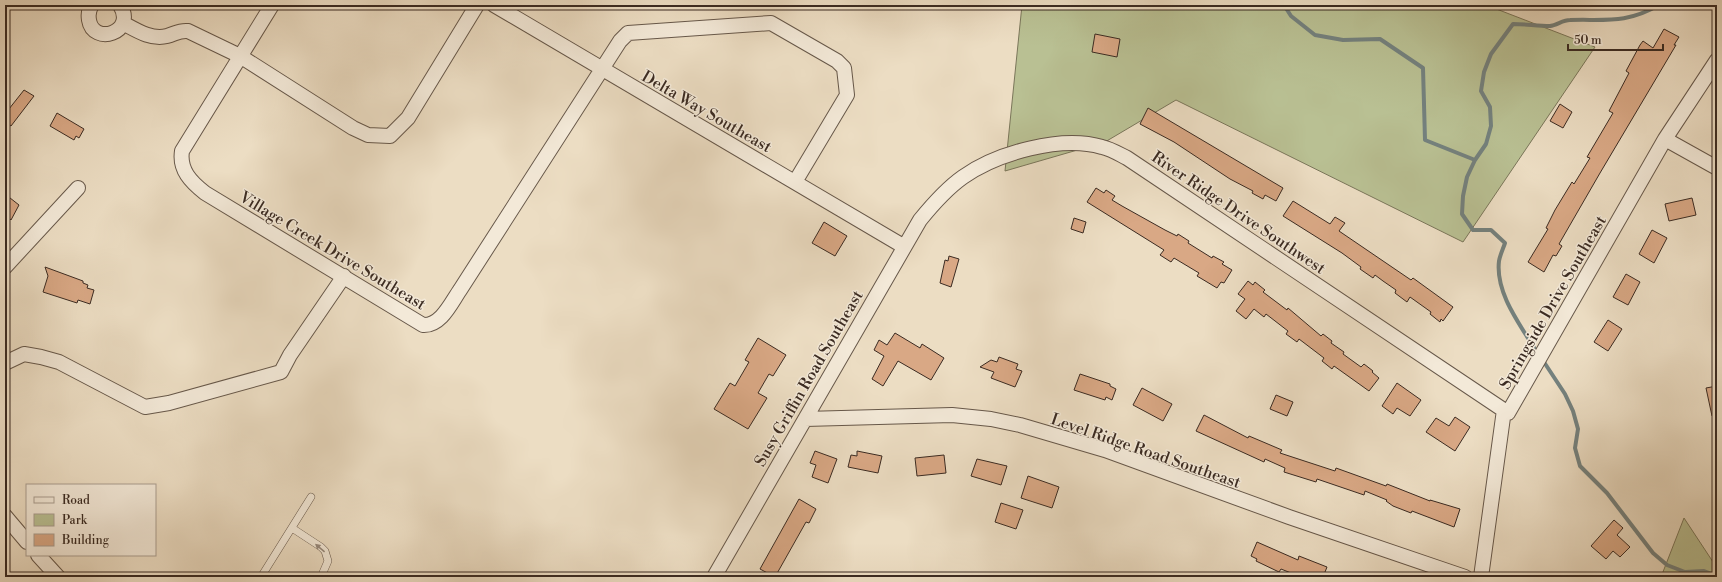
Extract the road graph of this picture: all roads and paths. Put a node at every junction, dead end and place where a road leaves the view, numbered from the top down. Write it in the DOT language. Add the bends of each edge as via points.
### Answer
graph roads {
  1 [pos="92,5"];
  2 [pos="120,5"];
  3 [pos="272,5"];
  4 [pos="477,5"];
  5 [pos="494,5"];
  6 [pos="123,23"];
  7 [pos="240,56"];
  8 [pos="1717,60"];
  9 [pos="602,69"];
  10 [pos="1665,139"];
  11 [pos="1717,168"];
  12 [pos="795,182"];
  13 [pos="78,188"];
  14 [pos="936,200"];
  15 [pos="903,246"];
  16 [pos="5,267"];
  17 [pos="344,276"];
  18 [pos="5,363"];
  19 [pos="1504,410"];
  20 [pos="805,418"];
  21 [pos="311,497"];
  22 [pos="5,516"];
  23 [pos="292,528"];
  24 [pos="26,541"];
  25 [pos="39,556"];
  26 [pos="58,577"];
  27 [pos="261,577"];
  28 [pos="321,577"];
  29 [pos="714,577"];
  30 [pos="1465,577"];
  31 [pos="1481,577"];
  1 -- 6 [label="street" via="88,14 89,21 92,28 98,32 112,34"];
  2 -- 6 [label="street"];
  3 -- 7 [label="street, Village Creek Drive Southeast"];
  4 -- 7 [label="street" via="408,118 390,136 368,135 352,128"];
  5 -- 9 [label="street, Delta Way Southeast"];
  6 -- 7 [label="street" via="150,36 167,36 179,30 188,31"];
  7 -- 17 [label="street, Village Creek Drive Southeast" via="182,151 183,167 205,193"];
  8 -- 10 [label="street, Springside Drive Southeast"];
  9 -- 12 [label="street, Delta Way Southeast"];
  9 -- 12 [label="street, Village Creek Drive Southeast" via="628,33 763,22 771,23 837,61 844,68 847,95"];
  9 -- 17 [label="street, Village Creek Drive Southeast" via="438,321 431,325 423,325"];
  10 -- 11 [label="street"];
  10 -- 19 [label="street, Springside Drive Southeast" via="1508,413"];
  12 -- 15 [label="street, Delta Way Southeast"];
  13 -- 16 [label="street"];
  14 -- 15 [label="street, Susy Griffin Road Southeast"];
  14 -- 19 [label="street, River Ridge Drive Southwest" via="964,177 997,159 1032,147 1068,143 1102,146 1127,158"];
  15 -- 20 [label="street, Susy Griffin Road Southeast"];
  17 -- 18 [label="street" via="290,354 281,372 169,403 145,407 59,362 41,357 24,354"];
  19 -- 31 [label="street, Springside Drive Southeast"];
  20 -- 29 [label="street, Susy Griffin Road Southeast"];
  20 -- 30 [label="street, Level Ridge Road Southeast" via="952,415 991,419 1105,450"];
  21 -- 23 [label="lane"];
  22 -- 24 [label="street"];
  23 -- 27 [label="lane"];
  28 -- 23 [label="lane, one-way" via="328,561 325,552"];
  25 -- 26 [label="street"];
}
